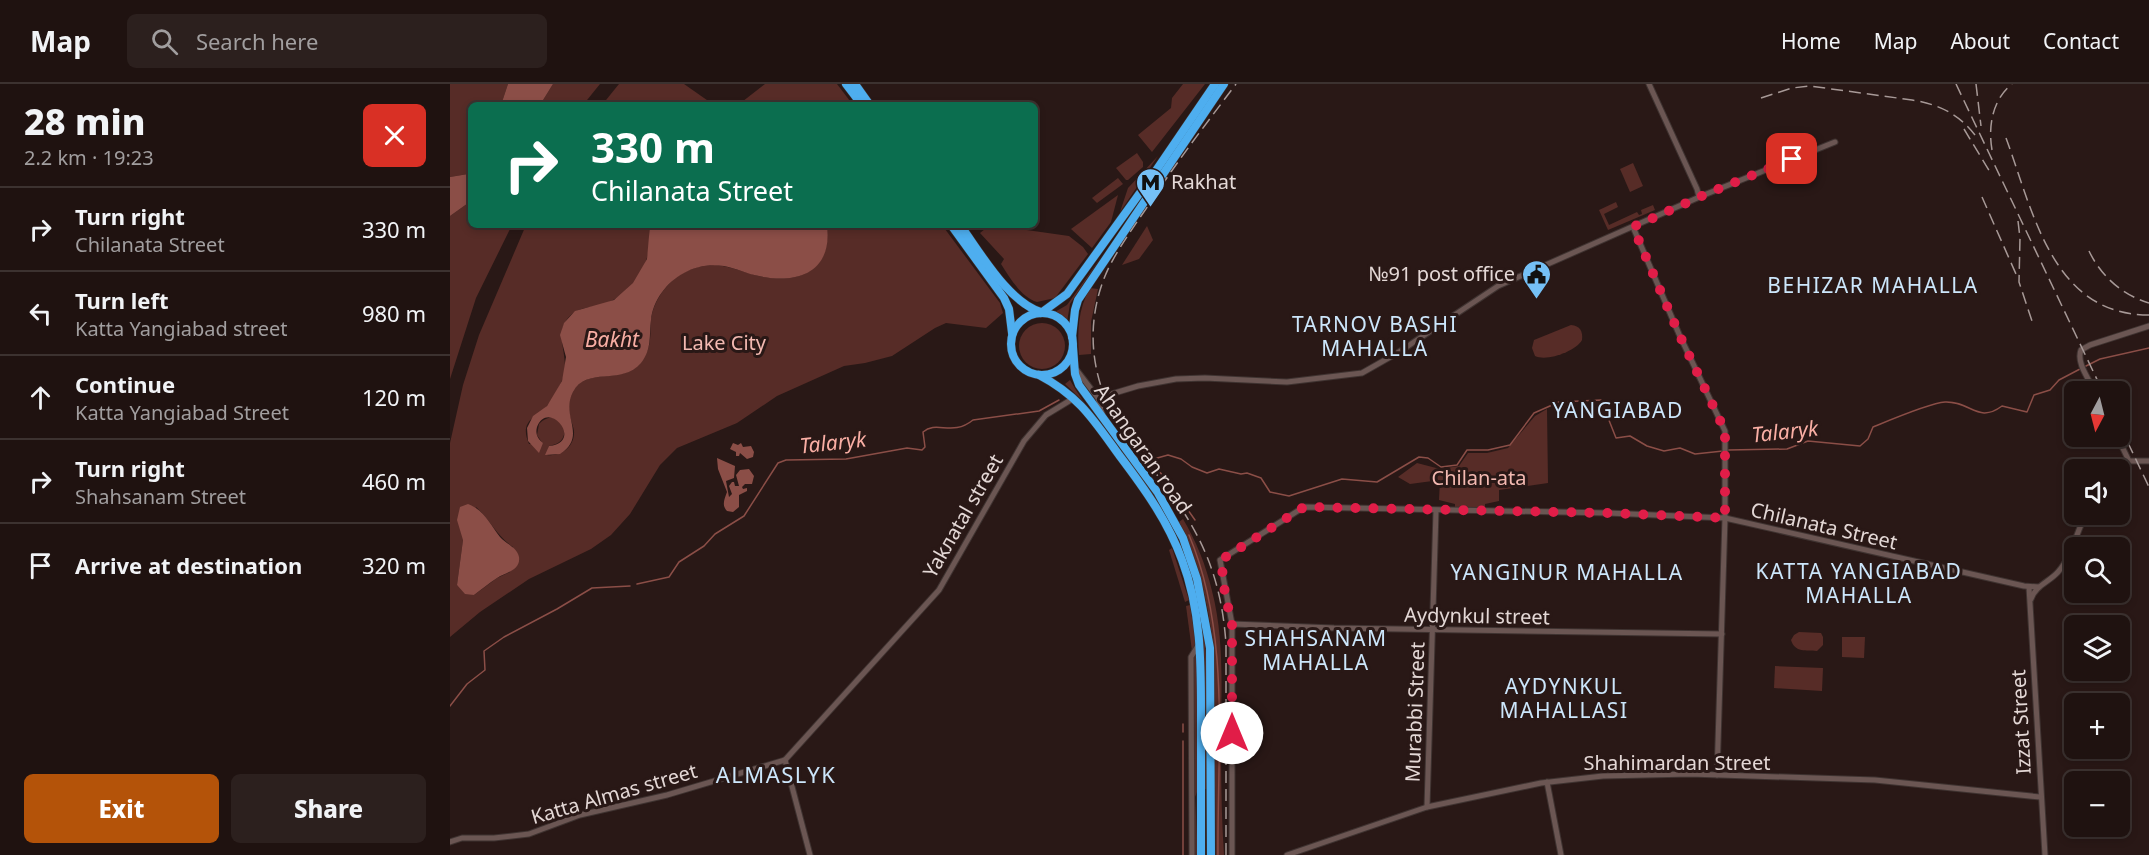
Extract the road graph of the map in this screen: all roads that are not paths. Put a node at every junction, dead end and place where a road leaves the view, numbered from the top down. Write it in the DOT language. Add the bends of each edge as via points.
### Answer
graph roads {
  1 [pos="846,84"];
  2 [pos="855,84"];
  3 [pos="1215,84"];
  4 [pos="1224,84"];
  5 [pos="1649,84"];
  6 [pos="860,102"];
  7 [pos="868,102"];
  8 [pos="1199,114"];
  9 [pos="1835,141"];
  10 [pos="1699,197"];
  11 [pos="1633,227"];
  12 [pos="953,228"];
  13 [pos="962,228"];
  14 [pos="1020,300"];
  15 [pos="1057,303"];
  16 [pos="1043,313"];
  17 [pos="2149,327"];
  18 [pos="1012,334"];
  19 [pos="1072,337"];
  20 [pos="1073,347"];
  21 [pos="1074,366"];
  22 [pos="1039,375"];
  23 [pos="2090,381"];
  24 [pos="1074,398"];
  25 [pos="1098,398"];
  26 [pos="1104,420"];
  27 [pos="2122,447"];
  28 [pos="2123,450"];
  29 [pos="2121,459"];
  30 [pos="2128,459"];
  31 [pos="2130,461"];
  32 [pos="2149,461"];
  33 [pos="1436,511"];
  34 [pos="1725,518"];
  35 [pos="2082,525"];
  36 [pos="2029,587"];
  37 [pos="2039,587"];
  38 [pos="2030,605"];
  39 [pos="1232,624"];
  40 [pos="1432,630"];
  41 [pos="1722,634"];
  42 [pos="1200,643"];
  43 [pos="785,760"];
  44 [pos="1717,775"];
  45 [pos="1547,782"];
  46 [pos="1201,797"];
  47 [pos="1211,797"];
  48 [pos="2040,797"];
  49 [pos="1427,807"];
  50 [pos="450,842"];
  51 [pos="810,855"];
  52 [pos="1192,855"];
  53 [pos="1201,855"];
  54 [pos="1211,855"];
  55 [pos="1232,855"];
  56 [pos="1287,855"];
  57 [pos="1561,855"];
  58 [pos="2044,855"];
  1 -- 6 [label="highway"];
  2 -- 7 [label="highway"];
  3 -- 8 [label="highway"];
  4 -- 8 [label="highway"];
  5 -- 10 [label="street"];
  8 -- 15 [label="highway"];
  8 -- 19 [label="highway" via="1078,300"];
  9 -- 10 [label="street"];
  10 -- 11 [label="street"];
  11 -- 25 [label="street" via="1498,286 1362,373 1287,382 1176,379"];
  11 -- 34 [label="street" via="1725,431"];
  12 -- 18 [label="highway" via="1003,296"];
  13 -- 14 [label="highway"];
  14 -- 15 [label="highway" via="1037,306"];
  14 -- 16 [label="highway"];
  15 -- 16 [label="highway"];
  16 -- 18 [label="highway" via="1023,320"];
  16 -- 19 [label="highway" via="1062,321"];
  17 -- 23 [label="street" via="2090,345 2080,352"];
  18 -- 22 [label="highway" via="1015,360 1025,371"];
  19 -- 20 [label="highway"];
  20 -- 21 [label="highway, Ahangaran road"];
  20 -- 22 [label="highway" via="1064,367 1052,374"];
  21 -- 25 [label="street"];
  21 -- 26 [label="highway, Ahangaran road" via="1079,386"];
  22 -- 24 [label="highway, Ahangaran road"];
  24 -- 42 [label="highway, Ahangaran road" via="1142,486 1171,534 1189,582"];
  24 -- 43 [label="street, Yakлatal street" via="1046,415 1024,441 939,591"];
  25 -- 26 [label="street"];
  26 -- 47 [label="highway, Ahangaran road" via="1170,514 1197,579 1210,648"];
  27 -- 28 [label="street"];
  28 -- 29 [label="street"];
  28 -- 30 [label="street"];
  31 -- 32 [label="street"];
  33 -- 34 [label="street, Chilanata Street"];
  33 -- 39 [label="street, Chilanata Street" via="1304,507 1221,560"];
  33 -- 40 [label="street, Murabbi Street"];
  34 -- 36 [label="street, Chilanata Street"];
  34 -- 41 [label="street"];
  35 -- 37 [label="street" via="2067,561"];
  36 -- 37 [label="street, Chilanata Street"];
  36 -- 38 [label="street, Izzat Street"];
  37 -- 38 [label="street"];
  38 -- 48 [label="street, Izzat Street"];
  39 -- 40 [label="street, Aydynkul street"];
  39 -- 55 [label="street"];
  40 -- 41 [label="street, Aydynkul street"];
  40 -- 49 [label="street, Murabbi Street"];
  41 -- 44 [label="street"];
  42 -- 46 [label="highway, Ahangaran road"];
  42 -- 52 [label="street, Ahangaran road" via="1191,657"];
  43 -- 50 [label="street, Katta Almas street" via="667,795 580,815 529,834"];
  43 -- 51 [label="street"];
  44 -- 45 [label="street, Shahimardan Street" via="1622,774"];
  44 -- 48 [label="street, Shahimardan Street" via="1887,781"];
  45 -- 49 [label="street, Shahimardan Street"];
  45 -- 57 [label="street"];
  46 -- 47 [label="highway"];
  46 -- 53 [label="highway, Ahangaran road"];
  47 -- 54 [label="highway, Ahangaran road"];
  48 -- 58 [label="street, Izzat Street"];
  49 -- 56 [label="street, Shahimardan Street"];
}
